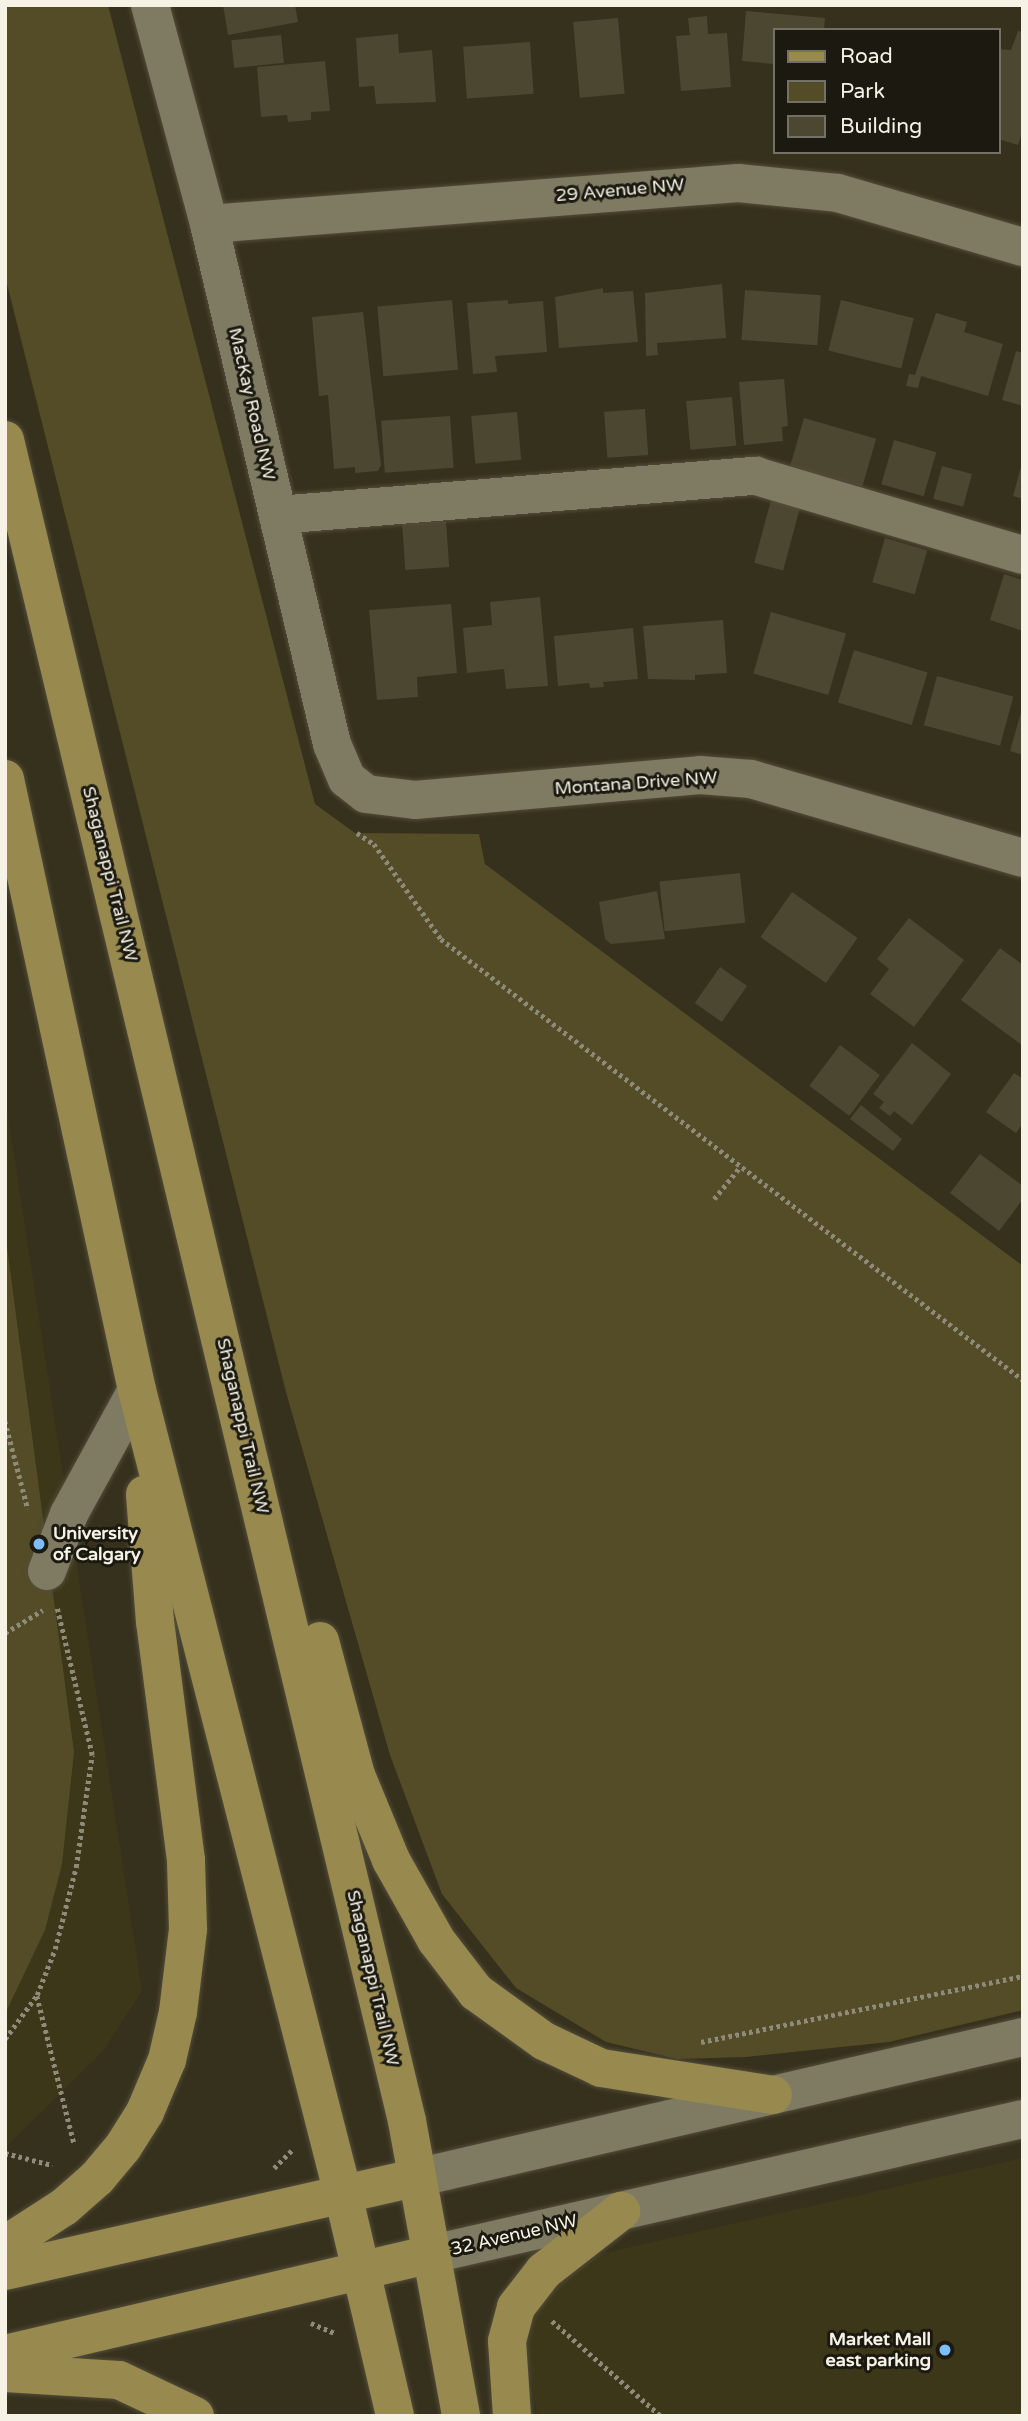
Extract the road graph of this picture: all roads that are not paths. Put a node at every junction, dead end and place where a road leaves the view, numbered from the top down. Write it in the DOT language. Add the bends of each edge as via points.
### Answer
graph roads {
  1 [pos="150,5"];
  2 [pos="209,224"];
  3 [pos="1023,247"];
  4 [pos="5,440"];
  5 [pos="278,515"];
  6 [pos="1023,555"];
  7 [pos="5,779"];
  8 [pos="358,809"];
  9 [pos="1023,858"];
  10 [pos="137,1390"];
  11 [pos="247,1441"];
  12 [pos="47,1571"];
  13 [pos="1023,2037"];
  14 [pos="773,2095"];
  15 [pos="1023,2119"];
  16 [pos="416,2178"];
  17 [pos="344,2193"];
  18 [pos="621,2211"];
  19 [pos="5,2245"];
  20 [pos="428,2255"];
  21 [pos="5,2271"];
  22 [pos="361,2272"];
  23 [pos="5,2354"];
  24 [pos="5,2373"];
  25 [pos="195,2416"];
  26 [pos="396,2416"];
  27 [pos="461,2416"];
  28 [pos="512,2416"];
  1 -- 2 [label="street, MacKay Road NW"];
  2 -- 3 [label="street, 29 Avenue NW" via="738,183 838,193"];
  2 -- 5 [label="street, MacKay Road NW"];
  4 -- 11 [label="main road, Shaganappi Trail NW"];
  5 -- 6 [label="street" via="756,476"];
  5 -- 8 [label="street, MacKay Road NW" via="332,744"];
  7 -- 10 [label="main road"];
  8 -- 9 [label="street, Montana Drive NW" via="700,775 751,779"];
  10 -- 12 [label="street" via="69,1514"];
  10 -- 17 [label="main road"];
  10 -- 19 [label="main road" via="155,1622 186,1860 188,1929 178,2012 167,2060 145,2112 123,2147 64,2207"];
  11 -- 14 [label="main road" via="284,1511 356,1774 391,1860 436,1940 476,1992 544,2041 601,2068"];
  11 -- 16 [label="main road, Shaganappi Trail NW"];
  13 -- 14 [label="street"];
  14 -- 16 [label="street"];
  15 -- 18 [label="street, 32 Avenue NW"];
  16 -- 17 [label="main road"];
  16 -- 20 [label="main road, Shaganappi Trail NW"];
  17 -- 21 [label="main road"];
  17 -- 22 [label="main road"];
  18 -- 20 [label="street, 32 Avenue NW"];
  18 -- 28 [label="main road" via="544,2271 516,2307 507,2341"];
  20 -- 22 [label="main road, 32 Avenue NW"];
  20 -- 27 [label="main road, Shaganappi Trail NW"];
  22 -- 23 [label="main road, 32 Avenue NW"];
  22 -- 26 [label="main road"];
  24 -- 25 [label="main road" via="119,2380"];
}
